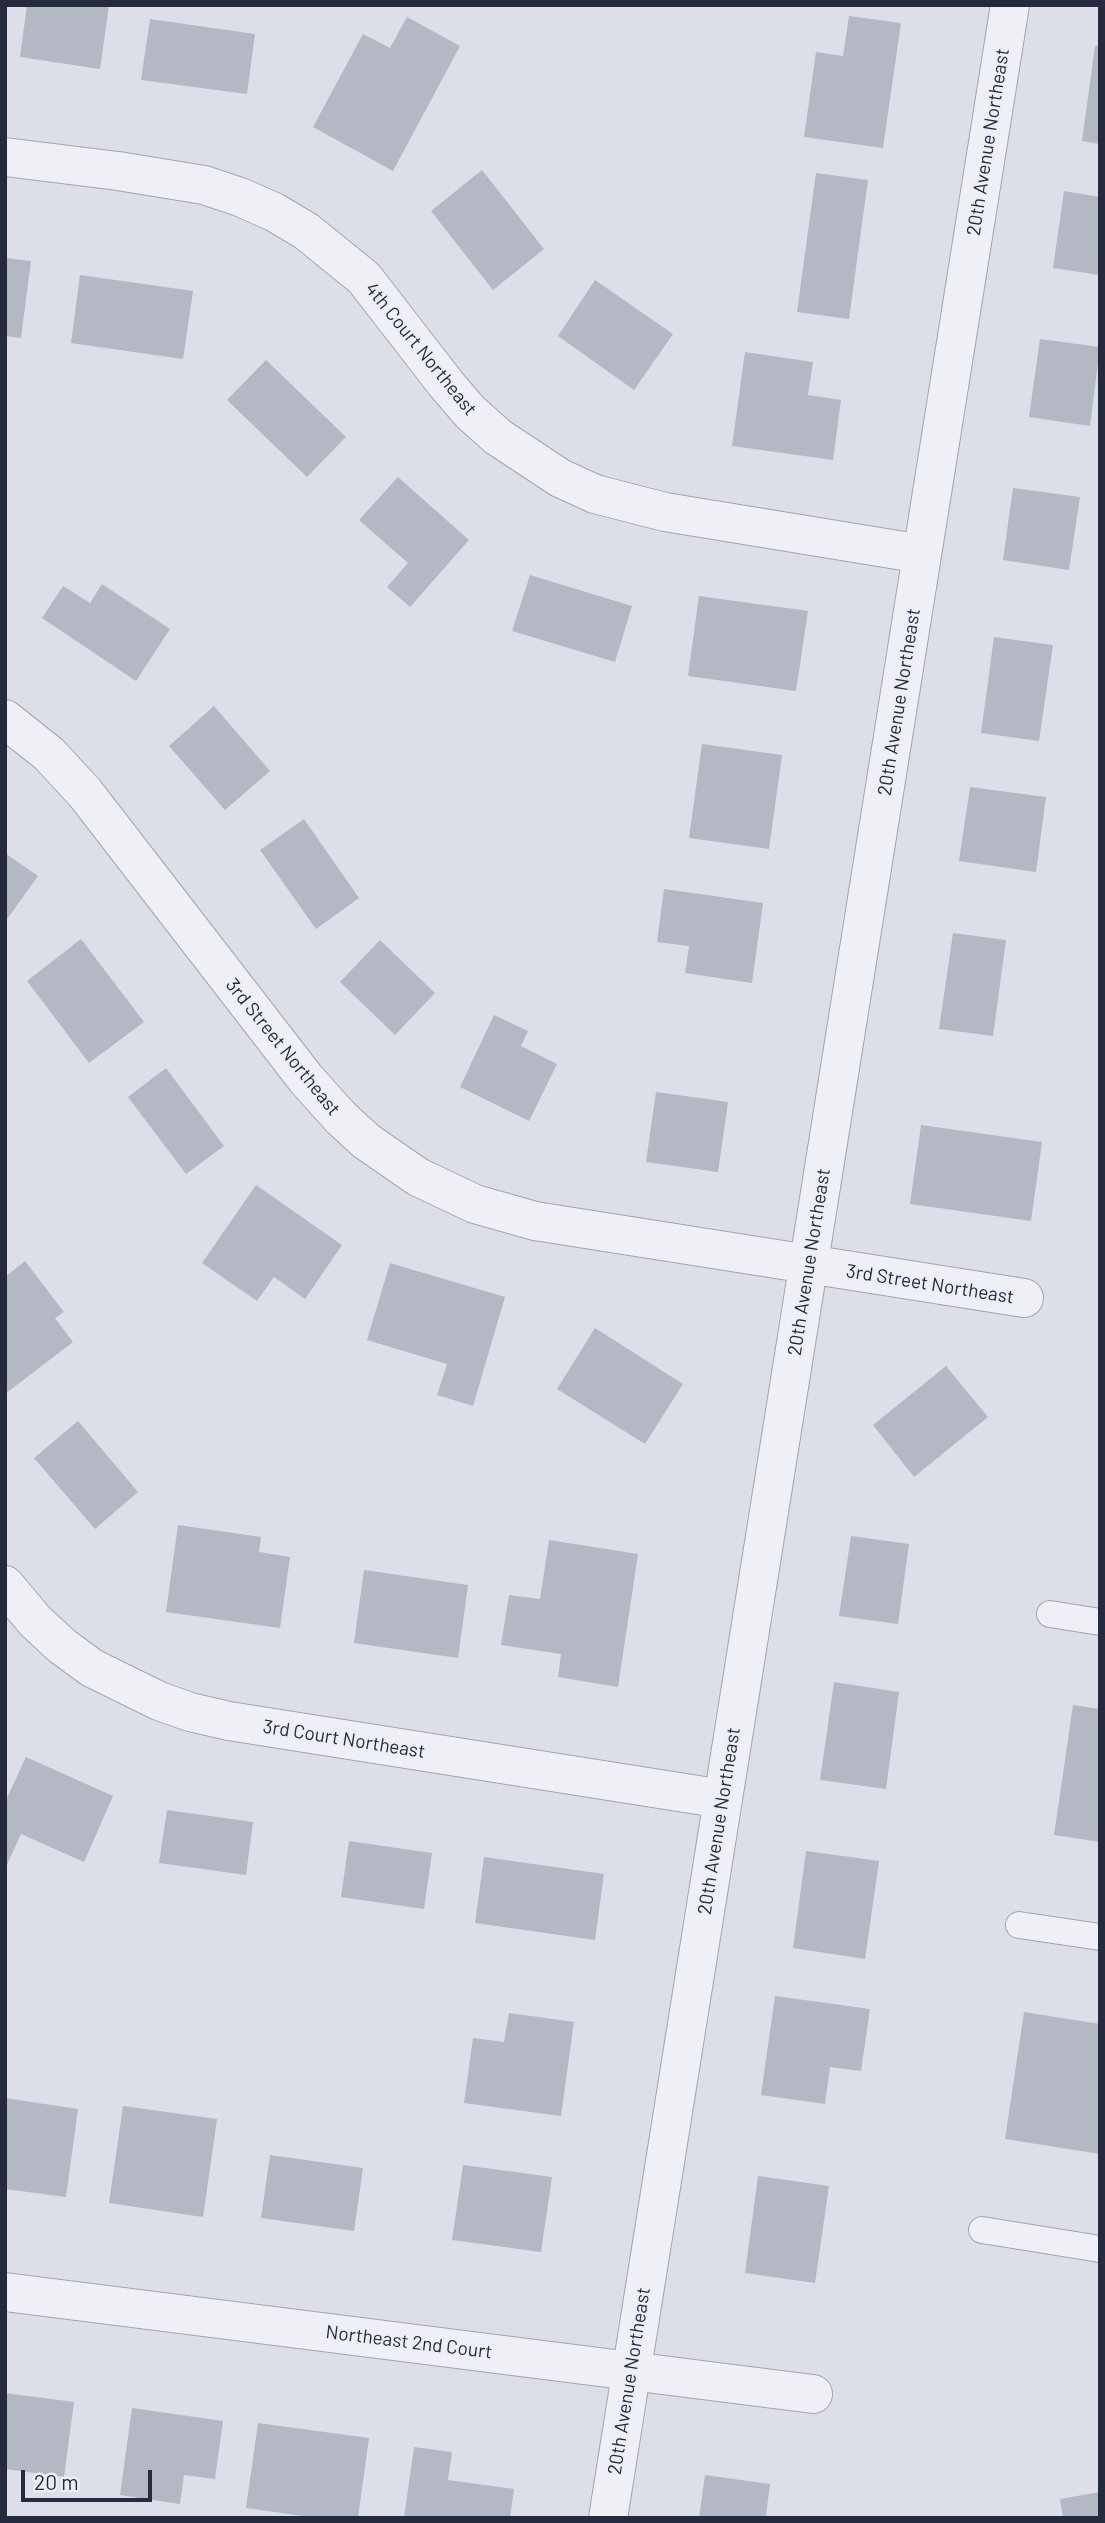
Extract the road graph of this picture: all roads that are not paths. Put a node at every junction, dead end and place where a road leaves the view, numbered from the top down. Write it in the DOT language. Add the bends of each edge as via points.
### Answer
graph roads {
  1 [pos="1010,5"];
  2 [pos="5,157"];
  3 [pos="922,554"];
  4 [pos="5,719"];
  5 [pos="808,1266"];
  6 [pos="1024,1298"];
  7 [pos="5,1585"];
  8 [pos="1051,1614"];
  9 [pos="1100,1622"];
  10 [pos="723,1799"];
  11 [pos="1019,1926"];
  12 [pos="1100,1937"];
  13 [pos="982,2230"];
  14 [pos="1100,2249"];
  15 [pos="5,2292"];
  16 [pos="631,2370"];
  17 [pos="813,2394"];
  18 [pos="608,2518"];
  1 -- 3 [label="street, 20th Avenue Northeast"];
  2 -- 3 [label="street, 4th Court Northeast" via="204,185 274,212 306,231 363,278 446,384 498,437 560,478 595,494 665,512"];
  3 -- 5 [label="street, 20th Avenue Northeast"];
  4 -- 5 [label="street, 3rd Street Northeast" via="49,754 85,793 306,1079 366,1141 408,1170 475,1204 535,1221"];
  5 -- 6 [label="street, 3rd Street Northeast"];
  5 -- 10 [label="street, 20th Avenue Northeast"];
  7 -- 10 [label="street, 3rd Court Northeast" via="62,1646 92,1668 190,1712"];
  8 -- 9 [label="lane"];
  10 -- 16 [label="street, 20th Avenue Northeast"];
  11 -- 12 [label="lane"];
  13 -- 14 [label="lane"];
  15 -- 16 [label="street, Northeast 2nd Court"];
  16 -- 17 [label="street, Northeast 2nd Court"];
  16 -- 18 [label="street, 20th Avenue Northeast"];
}
